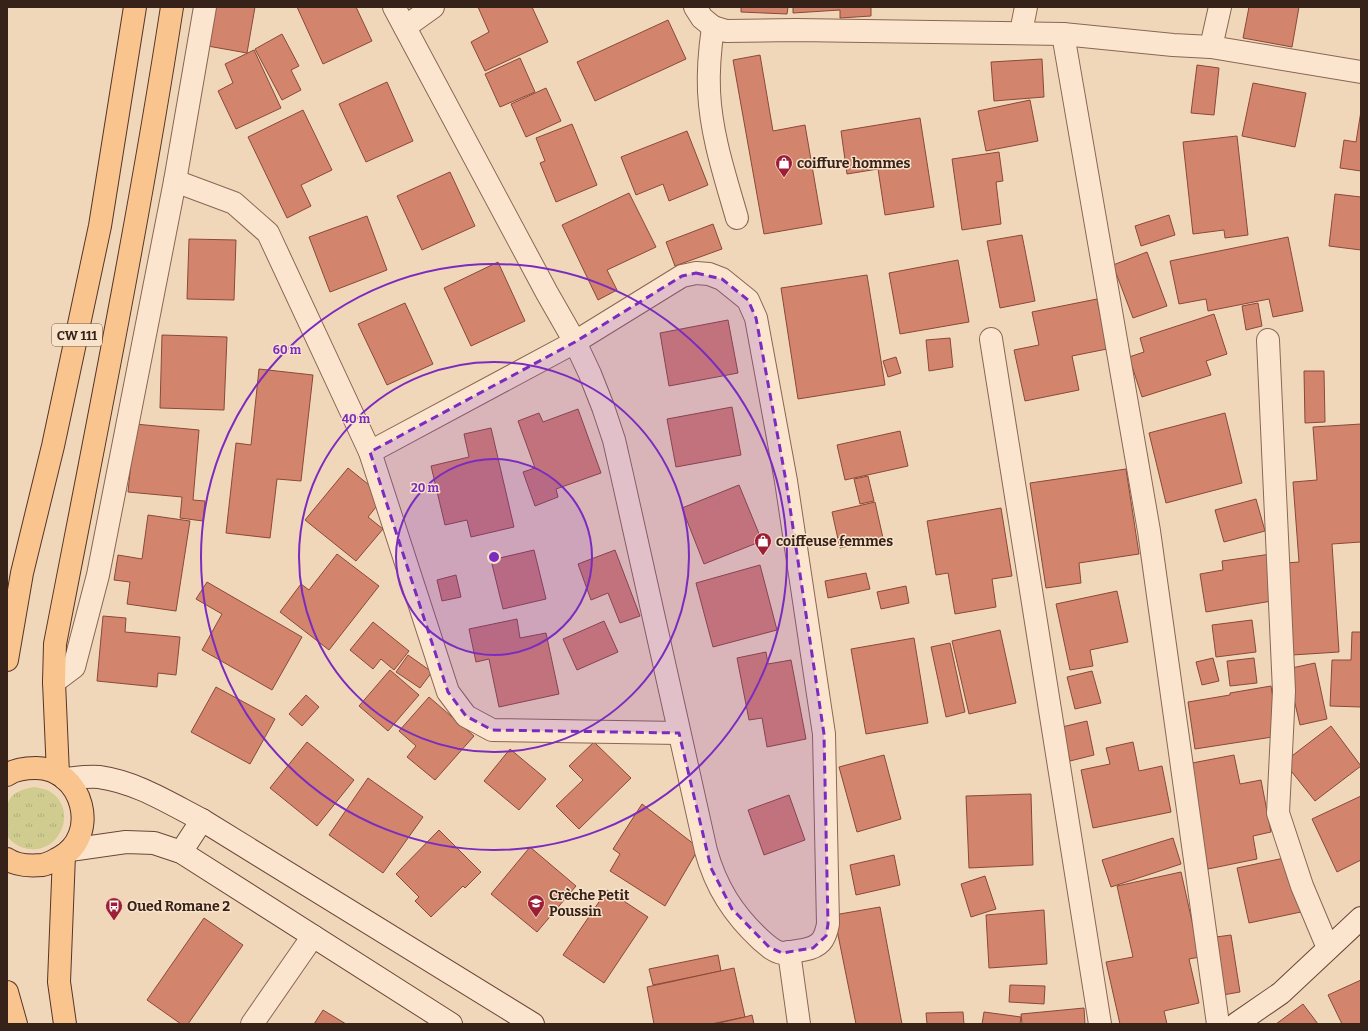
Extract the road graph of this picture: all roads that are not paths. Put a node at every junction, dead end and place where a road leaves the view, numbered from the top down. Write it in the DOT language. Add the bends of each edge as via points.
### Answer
graph roads {
  1 [pos="135,7"];
  2 [pos="172,7"];
  3 [pos="206,7"];
  4 [pos="394,7"];
  5 [pos="433,7"];
  6 [pos="695,7"];
  7 [pos="1026,7"];
  8 [pos="1220,7"];
  9 [pos="405,27"];
  10 [pos="713,27"];
  11 [pos="1021,32"];
  12 [pos="1063,34"];
  13 [pos="1211,47"];
  14 [pos="1361,72"];
  15 [pos="175,181"];
  16 [pos="737,218"];
  17 [pos="991,339"];
  18 [pos="1268,340"];
  19 [pos="575,342"];
  20 [pos="370,452"];
  21 [pos="7,660"];
  22 [pos="54,682"];
  23 [pos="679,733"];
  24 [pos="7,775"];
  25 [pos="61,776"];
  26 [pos="202,820"];
  27 [pos="181,852"];
  28 [pos="67,853"];
  29 [pos="7,859"];
  30 [pos="1361,918"];
  31 [pos="312,936"];
  32 [pos="1328,948"];
  33 [pos="789,952"];
  34 [pos="7,992"];
  35 [pos="16,1024"];
  36 [pos="66,1024"];
  37 [pos="252,1024"];
  38 [pos="451,1024"];
  39 [pos="532,1024"];
  40 [pos="799,1024"];
  41 [pos="1100,1024"];
  42 [pos="1218,1024"];
  43 [pos="1236,1024"];
  1 -- 21 [label="main road, CW 111" via="100,226 53,446 22,573"];
  2 -- 22 [label="main road" via="124,288 55,644"];
  3 -- 15 [label="street"];
  4 -- 9 [label="street"];
  5 -- 9 [label="street"];
  6 -- 10 [label="street" via="702,18"];
  7 -- 11 [label="street"];
  8 -- 13 [label="street"];
  9 -- 19 [label="street"];
  10 -- 11 [label="street" via="726,32"];
  10 -- 16 [label="street" via="709,58 712,119 717,148"];
  11 -- 12 [label="street"];
  12 -- 13 [label="street"];
  12 -- 42 [label="street" via="1149,531"];
  13 -- 14 [label="street"];
  15 -- 20 [label="street" via="234,203 268,233"];
  15 -- 22 [label="street" via="98,575 74,667"];
  17 -- 41 [label="street"];
  18 -- 32 [label="street" via="1284,690 1278,813 1302,886"];
  19 -- 20 [label="street"];
  19 -- 23 [label="street" via="590,374 614,440"];
  19 -- 33 [label="street" via="682,276 696,273 709,274 722,280 748,300 756,318 786,481 824,734 828,924 826,936 813,948"];
  20 -- 23 [label="street" via="448,692 466,716 492,730"];
  22 -- 25 [label="main road"];
  23 -- 33 [label="street" via="706,851 718,886 732,909 750,930 776,951"];
  24 -- 25 [label="main road" via="26,768 42,768"];
  25 -- 26 [label="street" via="98,777 132,784"];
  25 -- 28 [label="main road" via="74,788 83,813 78,839"];
  26 -- 27 [label="street"];
  26 -- 39 [label="street"];
  27 -- 28 [label="street" via="154,843 126,842"];
  27 -- 31 [label="street"];
  28 -- 29 [label="main road" via="48,864 29,866"];
  28 -- 36 [label="main road" via="59,982"];
  30 -- 32 [label="street"];
  31 -- 37 [label="street"];
  31 -- 38 [label="street"];
  32 -- 43 [label="street" via="1281,993"];
  33 -- 40 [label="street"];
  34 -- 35 [label="main road"];
}
